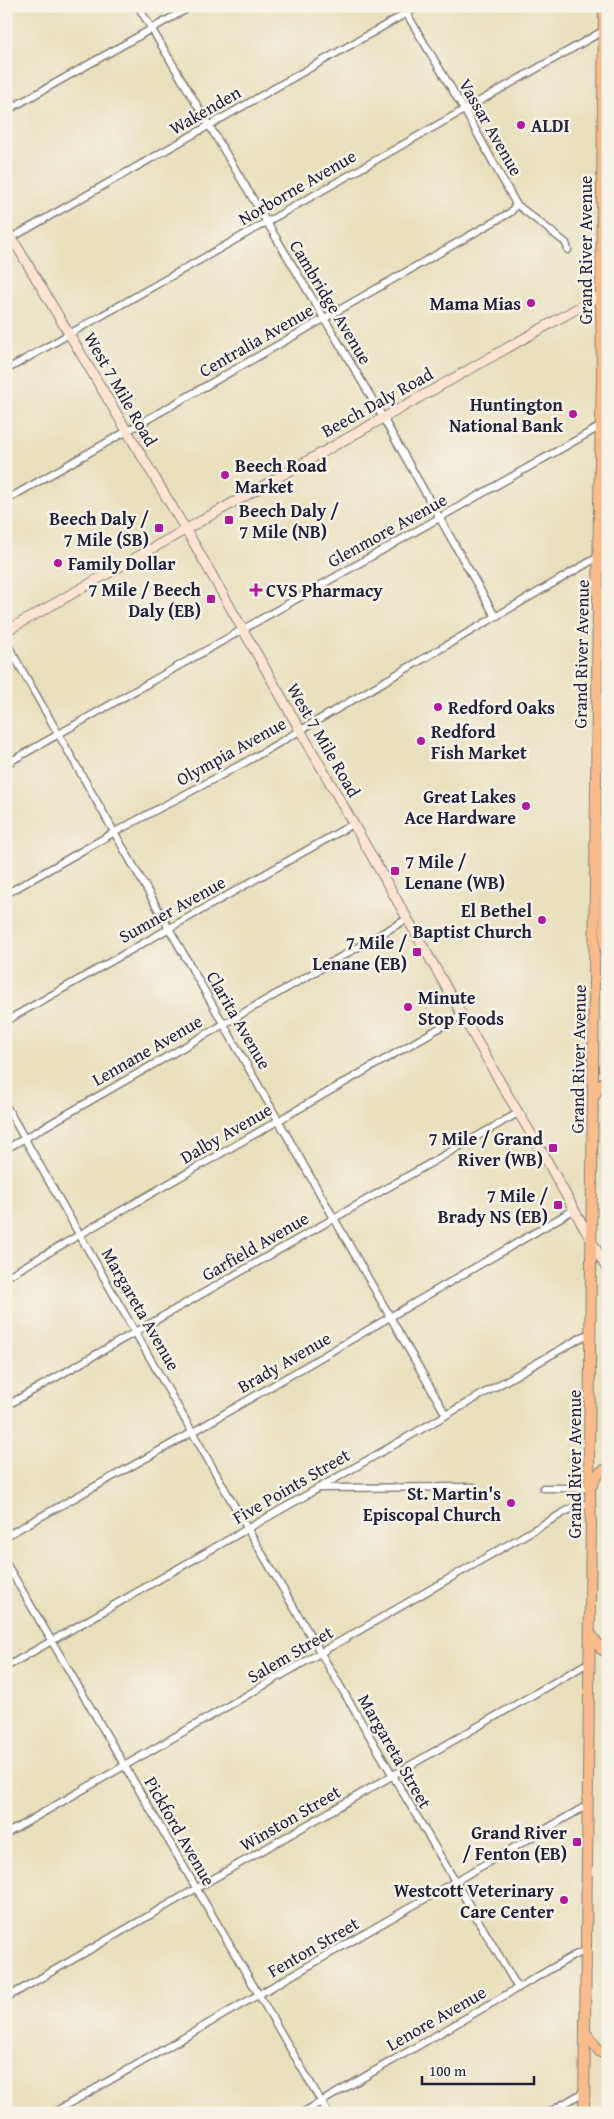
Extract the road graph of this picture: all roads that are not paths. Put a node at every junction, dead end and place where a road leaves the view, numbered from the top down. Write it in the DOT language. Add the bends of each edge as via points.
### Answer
graph roads {
  1 [pos="138,6"];
  2 [pos="192,6"];
  3 [pos="402,6"];
  4 [pos="419,6"];
  5 [pos="604,6"];
  6 [pos="407,13"];
  7 [pos="152,29"];
  8 [pos="603,31"];
  9 [pos="608,76"];
  10 [pos="603,86"];
  11 [pos="6,111"];
  12 [pos="465,111"];
  13 [pos="208,126"];
  14 [pos="516,204"];
  15 [pos="266,222"];
  16 [pos="6,228"];
  17 [pos="9,239"];
  18 [pos="568,250"];
  19 [pos="604,293"];
  20 [pos="324,319"];
  21 [pos="70,334"];
  22 [pos="6,370"];
  23 [pos="605,380"];
  24 [pos="382,418"];
  25 [pos="601,426"];
  26 [pos="126,431"];
  27 [pos="608,491"];
  28 [pos="6,500"];
  29 [pos="599,502"];
  30 [pos="439,517"];
  31 [pos="185,529"];
  32 [pos="598,558"];
  33 [pos="495,616"];
  34 [pos="242,628"];
  35 [pos="6,631"];
  36 [pos="6,642"];
  37 [pos="299,730"];
  38 [pos="58,734"];
  39 [pos="6,764"];
  40 [pos="353,824"];
  41 [pos="115,832"];
  42 [pos="597,834"];
  43 [pos="6,894"];
  44 [pos="407,919"];
  45 [pos="169,928"];
  46 [pos="608,958"];
  47 [pos="462,1015"];
  48 [pos="6,1021"];
  49 [pos="225,1023"];
  50 [pos="608,1080"];
  51 [pos="593,1101"];
  52 [pos="6,1106"];
  53 [pos="518,1113"];
  54 [pos="279,1120"];
  55 [pos="24,1138"];
  56 [pos="6,1149"];
  57 [pos="575,1209"];
  58 [pos="334,1218"];
  59 [pos="80,1234"];
  60 [pos="592,1242"];
  61 [pos="608,1271"];
  62 [pos="6,1277"];
  63 [pos="390,1318"];
  64 [pos="136,1332"];
  65 [pos="591,1332"];
  66 [pos="6,1406"];
  67 [pos="446,1415"];
  68 [pos="193,1432"];
  69 [pos="608,1469"];
  70 [pos="474,1487"];
  71 [pos="317,1488"];
  72 [pos="543,1488"];
  73 [pos="590,1488"];
  74 [pos="590,1504"];
  75 [pos="247,1528"];
  76 [pos="6,1536"];
  77 [pos="6,1563"];
  78 [pos="590,1633"];
  79 [pos="51,1641"];
  80 [pos="321,1653"];
  81 [pos="608,1653"];
  82 [pos="588,1663"];
  83 [pos="6,1666"];
  84 [pos="124,1766"];
  85 [pos="392,1776"];
  86 [pos="586,1806"];
  87 [pos="6,1834"];
  88 [pos="455,1882"];
  89 [pos="196,1889"];
  90 [pos="586,1950"];
  91 [pos="518,1988"];
  92 [pos="259,1995"];
  93 [pos="6,1998"];
  94 [pos="585,2032"];
  95 [pos="608,2053"];
  96 [pos="584,2092"];
  97 [pos="321,2102"];
  98 [pos="66,2110"];
  99 [pos="53,2113"];
  100 [pos="302,2113"];
  101 [pos="328,2113"];
  102 [pos="548,2113"];
  103 [pos="584,2113"];
  1 -- 7 [label="street, Cambridge Avenue"];
  2 -- 7 [label="street"];
  3 -- 6 [label="street, Vassar Avenue"];
  4 -- 6 [label="street, Wakenden"];
  5 -- 8 [label="main road, Grand River Avenue"];
  6 -- 12 [label="street, Vassar Avenue"];
  6 -- 13 [label="street, Wakenden"];
  7 -- 11 [label="street"];
  7 -- 13 [label="street, Cambridge Avenue"];
  8 -- 10 [label="main road, Grand River Avenue"];
  8 -- 12 [label="street, Norborne Avenue"];
  9 -- 10 [label="main road"];
  10 -- 19 [label="main road, Grand River Avenue"];
  12 -- 14 [label="street, Vassar Avenue"];
  12 -- 15 [label="street, Norborne Avenue"];
  13 -- 15 [label="street, Cambridge Avenue"];
  13 -- 17 [label="street, Wakenden"];
  14 -- 18 [label="street, Vassar Avenue" via="566,243"];
  14 -- 20 [label="street, Centralia Avenue" via="512,212"];
  15 -- 20 [label="street, Cambridge Avenue"];
  15 -- 21 [label="street, Norborne Avenue"];
  16 -- 17 [label="main road, West 7 Mile Road"];
  17 -- 21 [label="main road, West 7 Mile Road"];
  19 -- 23 [label="main road, Grand River Avenue"];
  19 -- 24 [label="main road, Beech Daly Road"];
  20 -- 24 [label="street, Cambridge Avenue"];
  20 -- 26 [label="street, Centralia Avenue"];
  21 -- 22 [label="street, Norborne Avenue"];
  21 -- 26 [label="main road, West 7 Mile Road"];
  23 -- 25 [label="main road, Grand River Avenue"];
  24 -- 30 [label="street, Cambridge Avenue"];
  24 -- 31 [label="main road, Beech Daly Road"];
  25 -- 29 [label="main road, Grand River Avenue"];
  25 -- 30 [label="street, Glenmore Avenue"];
  26 -- 28 [label="street, Centralia Avenue"];
  26 -- 31 [label="main road, West 7 Mile Road"];
  27 -- 29 [label="main road"];
  29 -- 32 [label="main road, Grand River Avenue"];
  30 -- 33 [label="street, Cambridge Avenue"];
  30 -- 34 [label="street, Glenmore Avenue"];
  31 -- 34 [label="main road, West 7 Mile Road"];
  31 -- 35 [label="main road, Beech Daly Road"];
  32 -- 33 [label="street, Olympia Avenue"];
  32 -- 42 [label="main road, Grand River Avenue"];
  33 -- 37 [label="street, Olympia Avenue"];
  34 -- 37 [label="main road, West 7 Mile Road"];
  34 -- 38 [label="street, Glenmore Avenue"];
  36 -- 38 [label="street, Clarita Avenue"];
  37 -- 40 [label="main road, West 7 Mile Road"];
  37 -- 41 [label="street, Olympia Avenue"];
  38 -- 39 [label="street, Glenmore Avenue"];
  38 -- 41 [label="street, Clarita Avenue"];
  40 -- 44 [label="main road, West 7 Mile Road"];
  40 -- 45 [label="street, Sumner Avenue"];
  41 -- 43 [label="street, Olympia Avenue"];
  41 -- 45 [label="street, Clarita Avenue"];
  42 -- 46 [label="main road" via="604,856 605,946"];
  42 -- 51 [label="main road, Grand River Avenue"];
  44 -- 47 [label="main road, West 7 Mile Road"];
  44 -- 49 [label="street, Lennane Avenue"];
  45 -- 48 [label="street, Sumner Avenue"];
  45 -- 49 [label="street, Clarita Avenue"];
  47 -- 53 [label="main road, West 7 Mile Road"];
  47 -- 54 [label="street, Dalby Avenue"];
  49 -- 54 [label="street, Clarita Avenue"];
  49 -- 55 [label="street, Lennane Avenue"];
  50 -- 51 [label="main road" via="599,1085"];
  51 -- 60 [label="main road, Grand River Avenue"];
  52 -- 55 [label="street, Margareta Avenue"];
  53 -- 57 [label="main road, West 7 Mile Road"];
  53 -- 58 [label="street, Garfield Avenue"];
  54 -- 58 [label="street, Clarita Avenue"];
  54 -- 59 [label="street, Dalby Avenue"];
  55 -- 56 [label="street, Lennane Avenue"];
  55 -- 59 [label="street, Margareta Avenue"];
  57 -- 60 [label="main road, West 7 Mile Road"];
  57 -- 63 [label="street, Brady Avenue"];
  58 -- 63 [label="street, Clarita Avenue"];
  58 -- 64 [label="street, Garfield Avenue"];
  59 -- 62 [label="street, Dalby Avenue"];
  59 -- 64 [label="street, Margareta Avenue"];
  60 -- 61 [label="main road, West 7 Mile Road"];
  60 -- 65 [label="main road, Grand River Avenue"];
  63 -- 67 [label="street, Clarita Avenue"];
  63 -- 68 [label="street, Brady Avenue"];
  64 -- 66 [label="street, Garfield Avenue"];
  64 -- 68 [label="street, Margareta Avenue"];
  65 -- 67 [label="street, Five Points Street"];
  65 -- 73 [label="main road, Grand River Avenue"];
  67 -- 71 [label="street, Five Points Street"];
  68 -- 75 [label="street, Margareta Avenue"];
  68 -- 76 [label="street, Brady Avenue"];
  69 -- 73 [label="main road" via="596,1476"];
  70 -- 71 [label="street"];
  71 -- 75 [label="street, Five Points Street"];
  72 -- 73 [label="street"];
  73 -- 74 [label="main road, Grand River Avenue"];
  74 -- 78 [label="main road, Grand River Avenue"];
  74 -- 80 [label="street, Salem Street" via="570,1509"];
  75 -- 79 [label="street, Five Points Street"];
  75 -- 80 [label="street, Margareta Street"];
  77 -- 79 [label="street, Pickford Avenue"];
  78 -- 81 [label="main road"];
  78 -- 82 [label="main road, Grand River Avenue"];
  79 -- 83 [label="street, Five Points Street"];
  79 -- 84 [label="street, Pickford Avenue"];
  80 -- 84 [label="street, Salem Street"];
  80 -- 85 [label="street, Margareta Street"];
  82 -- 85 [label="street, Winston Street"];
  82 -- 86 [label="main road, Grand River Avenue"];
  84 -- 87 [label="street, Salem Street"];
  84 -- 89 [label="street, Pickford Avenue"];
  85 -- 88 [label="street, Margareta Street"];
  85 -- 89 [label="street, Winston Street"];
  86 -- 88 [label="street, Fenton Street"];
  86 -- 90 [label="main road, Grand River Avenue"];
  88 -- 91 [label="street, Margareta Street"];
  88 -- 92 [label="street, Fenton Street"];
  89 -- 92 [label="street, Pickford Avenue"];
  89 -- 93 [label="street, Winston Street"];
  90 -- 91 [label="street, Lenore Avenue"];
  90 -- 94 [label="main road, Grand River Avenue"];
  91 -- 97 [label="street, Lenore Avenue"];
  92 -- 97 [label="street, Pickford Avenue"];
  92 -- 98 [label="street, Fenton Street"];
  94 -- 95 [label="main road" via="600,2052"];
  94 -- 96 [label="main road, Grand River Avenue"];
  96 -- 102 [label="street"];
  96 -- 103 [label="main road, Grand River Avenue"];
  97 -- 100 [label="street, Lenore Avenue"];
  97 -- 101 [label="street, Pickford Avenue"];
  98 -- 99 [label="street, Fenton Street"];
}
